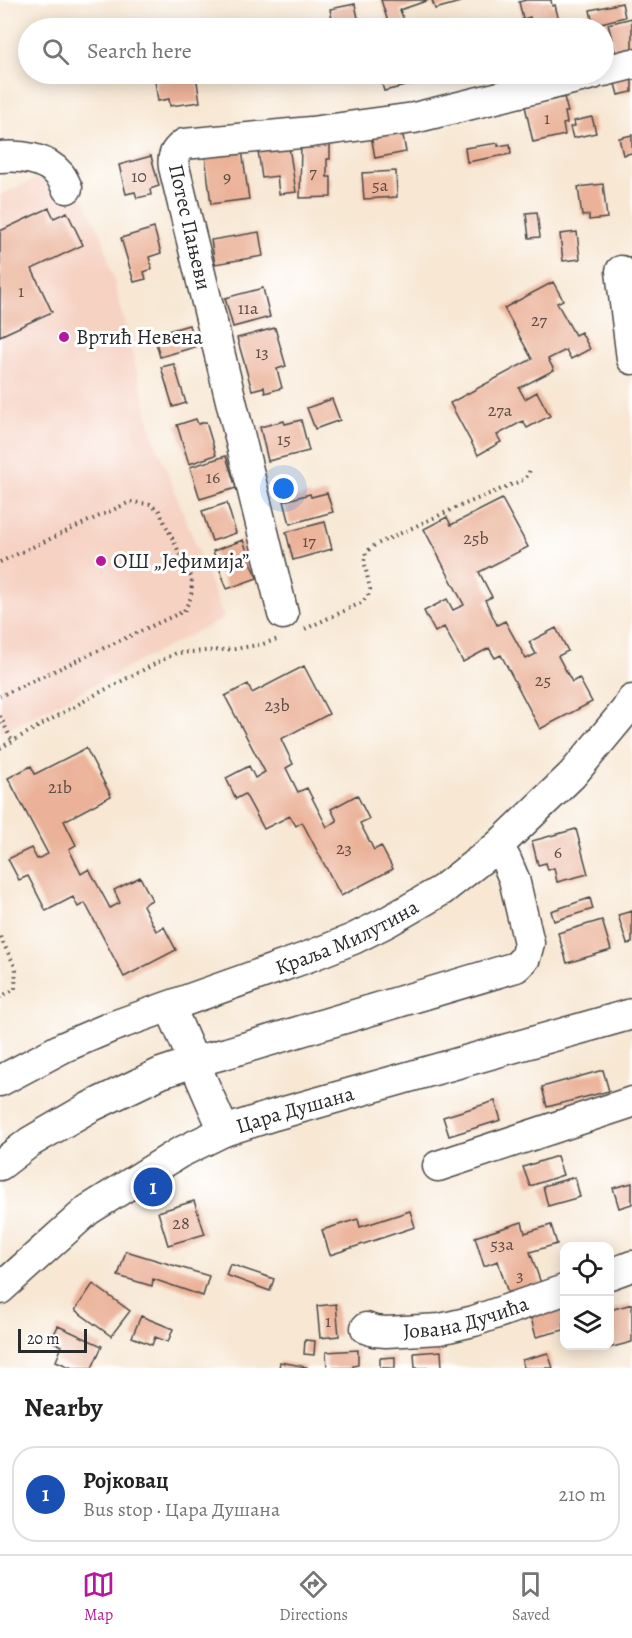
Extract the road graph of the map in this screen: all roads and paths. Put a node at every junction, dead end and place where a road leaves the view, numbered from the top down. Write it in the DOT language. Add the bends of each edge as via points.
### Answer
graph roads {
  1 [pos="632,64"];
  2 [pos="614,68"];
  3 [pos="552,84"];
  4 [pos="0,157"];
  5 [pos="67,188"];
  6 [pos="621,271"];
  7 [pos="632,359"];
  8 [pos="0,562"];
  9 [pos="283,614"];
  10 [pos="0,696"];
  11 [pos="632,700"];
  12 [pos="0,716"];
  13 [pos="12,741"];
  14 [pos="498,846"];
  15 [pos="0,937"];
  16 [pos="0,997"];
  17 [pos="170,1007"];
  18 [pos="632,1014"];
  19 [pos="194,1062"];
  20 [pos="0,1081"];
  21 [pos="632,1102"];
  22 [pos="224,1131"];
  23 [pos="0,1165"];
  24 [pos="438,1166"];
  25 [pos="632,1266"];
  26 [pos="614,1272"];
  27 [pos="0,1289"];
  28 [pos="560,1291"];
  29 [pos="366,1328"];
  1 -- 2 [label="street"];
  3 -- 9 [label="street, Потес Пањеви" via="414,118 184,144 176,150 172,158 174,167"];
  4 -- 5 [label="street" via="38,161 51,167"];
  6 -- 7 [label="street"];
  8 -- 10 [label="path" via="130,502 150,504 159,511 192,579 191,597 184,611"];
  11 -- 14 [label="street, Краља Милутина" via="572,775"];
  12 -- 13 [label="path"];
  14 -- 17 [label="street, Краља Милутина" via="442,890 353,939"];
  14 -- 19 [label="street" via="514,879 529,943 525,958 516,967"];
  15 -- 16 [label="path" via="16,968 16,982 15,989"];
  17 -- 19 [label="street"];
  17 -- 20 [label="street, Краља Милутина" via="64,1047"];
  18 -- 22 [label="street, Цара Душана"];
  19 -- 22 [label="street"];
  19 -- 23 [label="street" via="161,1073 90,1107 30,1142"];
  21 -- 24 [label="street"];
  22 -- 27 [label="street, Цара Душана" via="88,1210"];
  25 -- 26 [label="street"];
  28 -- 29 [label="street, Јована Дучића" via="440,1329 386,1332"];
}
